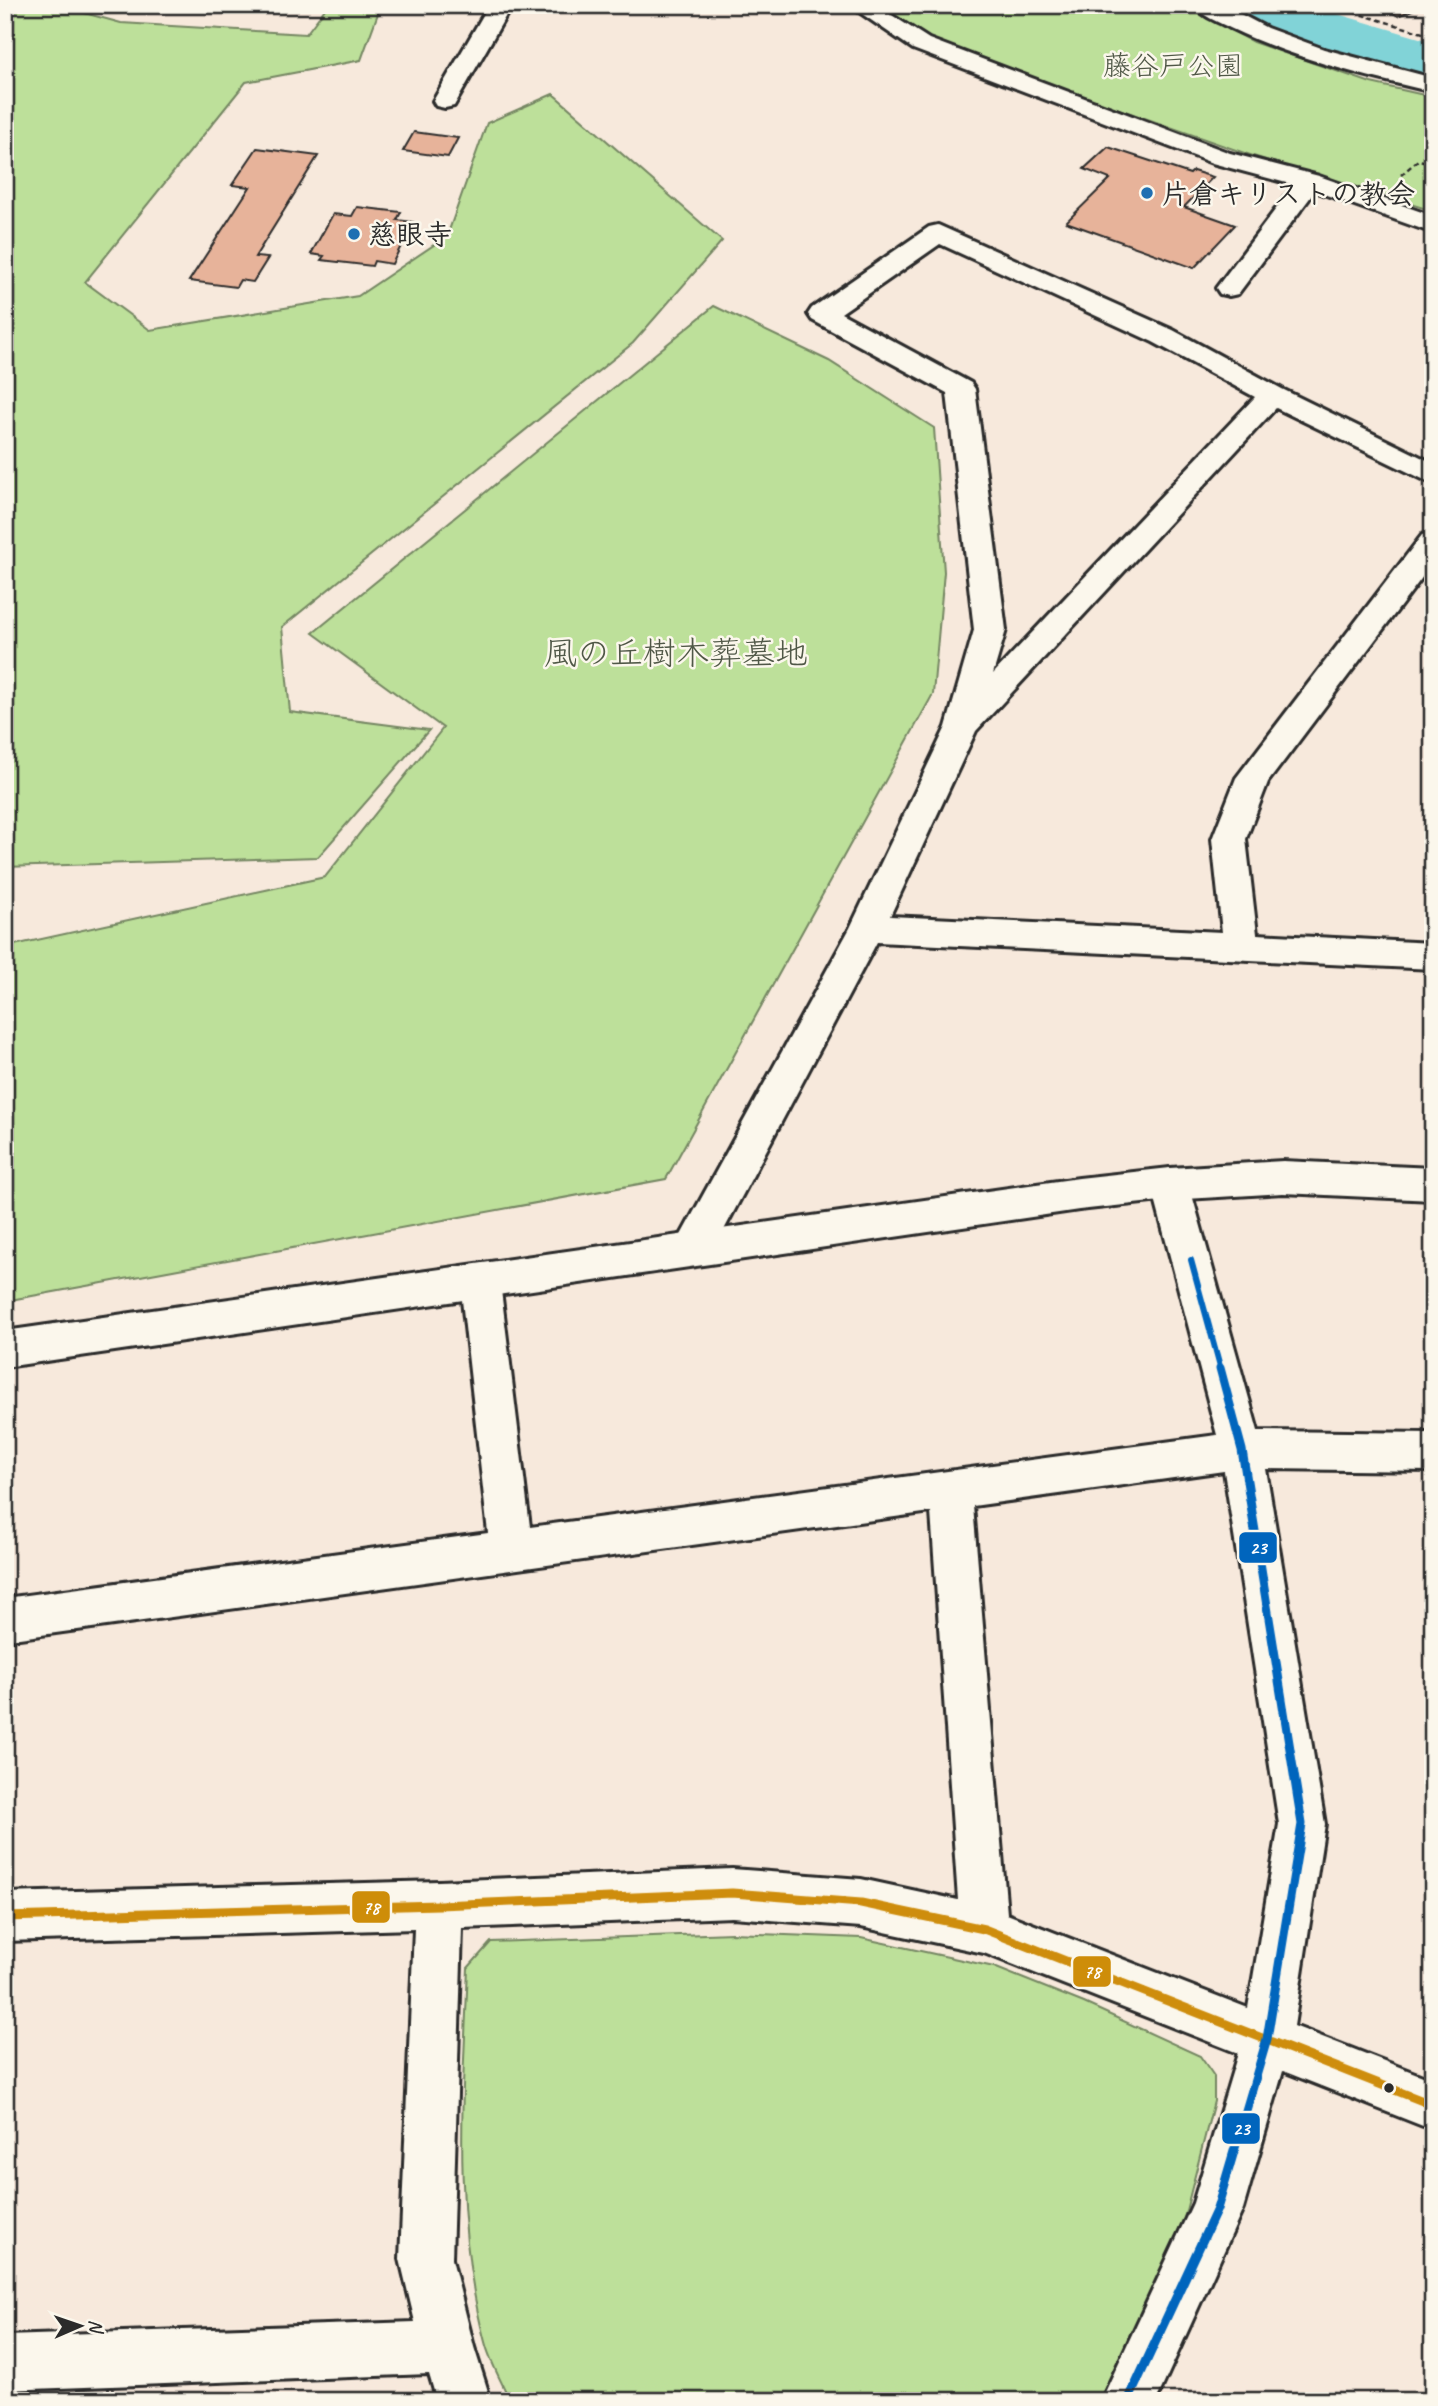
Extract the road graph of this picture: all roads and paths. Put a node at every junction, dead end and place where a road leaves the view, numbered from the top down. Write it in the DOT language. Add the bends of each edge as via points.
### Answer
graph roads {
  1 [pos="501,5"];
  2 [pos="860,5"];
  3 [pos="1205,5"];
  4 [pos="1329,5"];
  5 [pos="1433,36"];
  6 [pos="1433,85"];
  7 [pos="445,101"];
  8 [pos="1433,163"];
  9 [pos="1401,175"];
  10 [pos="1310,181"];
  11 [pos="1433,225"];
  12 [pos="1229,288"];
  13 [pos="1272,395"];
  14 [pos="1433,475"];
  15 [pos="1433,542"];
  16 [pos="962,727"];
  17 [pos="867,928"];
  18 [pos="1241,946"];
  19 [pos="1433,957"];
  20 [pos="1170,1184"];
  21 [pos="1433,1184"];
  22 [pos="694,1248"];
  23 [pos="480,1282"];
  24 [pos="5,1349"];
  25 [pos="1242,1450"];
  26 [pos="1433,1452"];
  27 [pos="950,1489"];
  28 [pos="511,1548"];
  29 [pos="5,1619"];
  30 [pos="439,1905"];
  31 [pos="5,1917"];
  32 [pos="984,1929"];
  33 [pos="1267,2039"];
  34 [pos="1433,2105"];
  35 [pos="447,2347"];
  36 [pos="5,2363"];
  37 [pos="464,2401"];
  38 [pos="1128,2401"];
  1 -- 7 [label="street"];
  2 -- 10 [label="street" via="921,44 1221,158"];
  3 -- 6 [label="street" via="1235,23 1343,64"];
  4 -- 5 [label="path"];
  8 -- 9 [label="path" via="1418,160"];
  10 -- 11 [label="street"];
  10 -- 12 [label="street"];
  13 -- 14 [label="street"];
  13 -- 16 [label="street"];
  13 -- 16 [label="street" via="1163,336 938,233 822,314 961,389 990,630"];
  15 -- 18 [label="street" via="1253,778 1229,839"];
  16 -- 17 [label="street"];
  17 -- 18 [label="street"];
  17 -- 22 [label="street"];
  18 -- 19 [label="street"];
  20 -- 21 [label="street" via="1283,1177"];
  20 -- 22 [label="street"];
  20 -- 25 [label="street"];
  22 -- 23 [label="street"];
  23 -- 24 [label="street"];
  23 -- 28 [label="street"];
  25 -- 26 [label="street"];
  25 -- 27 [label="street"];
  25 -- 33 [label="street" via="1302,1825"];
  27 -- 28 [label="street"];
  27 -- 32 [label="street"];
  28 -- 29 [label="street"];
  30 -- 31 [label="street"];
  30 -- 32 [label="street" via="732,1893 862,1903"];
  30 -- 35 [label="street" via="426,2259"];
  32 -- 33 [label="street"];
  33 -- 34 [label="street"];
  33 -- 38 [label="street" via="1217,2209"];
  35 -- 36 [label="street"];
  35 -- 37 [label="street"];
}
